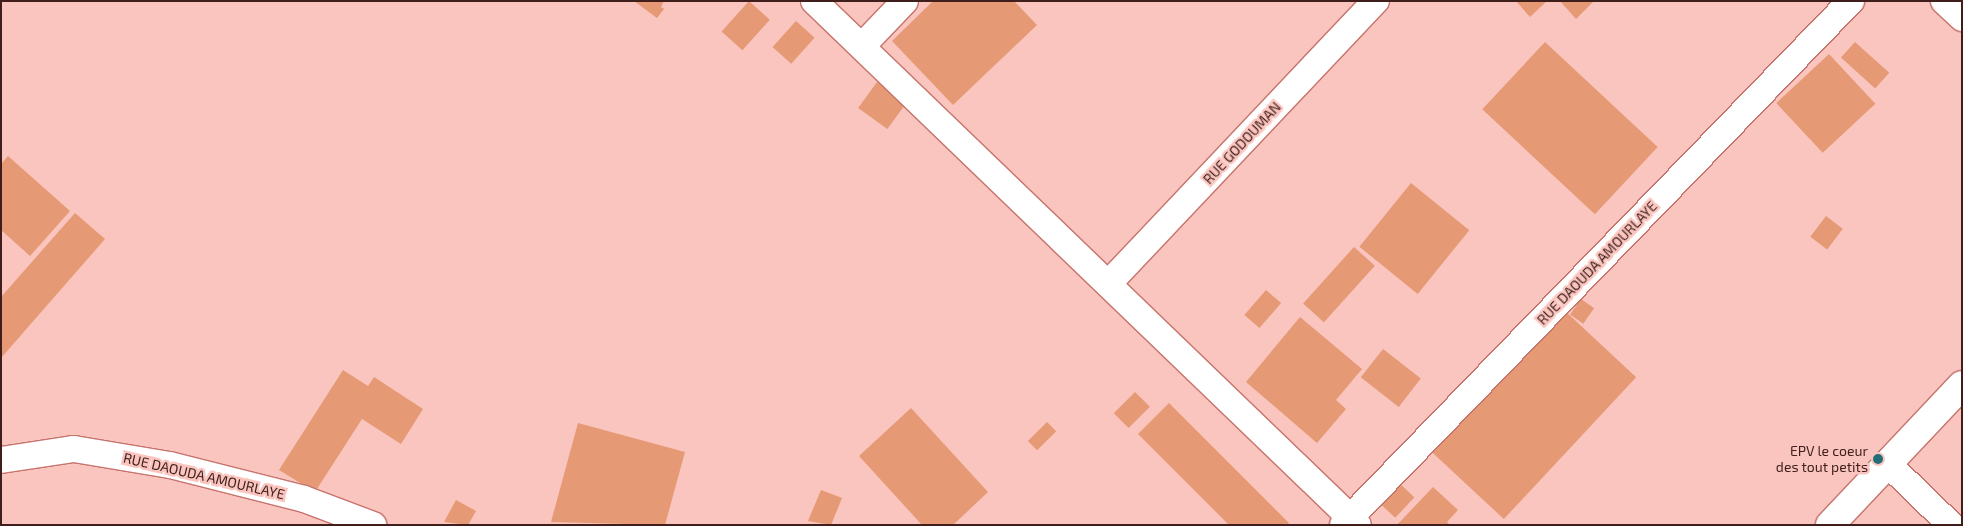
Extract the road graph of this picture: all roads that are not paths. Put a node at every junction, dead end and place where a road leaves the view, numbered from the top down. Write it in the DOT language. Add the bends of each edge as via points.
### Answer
graph roads {
  1 [pos="814,1"];
  2 [pos="905,1"];
  3 [pos="1376,1"];
  4 [pos="1851,1"];
  5 [pos="1944,1"];
  6 [pos="1962,18"];
  7 [pos="862,46"];
  8 [pos="1108,284"];
  9 [pos="1962,384"];
  10 [pos="1,460"];
  11 [pos="1887,463"];
  12 [pos="1351,522"];
  13 [pos="373,525"];
  14 [pos="1830,525"];
  15 [pos="1951,525"];
  1 -- 7 [label="street"];
  2 -- 7 [label="street"];
  3 -- 8 [label="street, RUE GODOUMAN"];
  4 -- 12 [label="street, RUE DAOUDA AMOURLAYE"];
  5 -- 6 [label="street"];
  7 -- 8 [label="street"];
  8 -- 12 [label="street"];
  9 -- 11 [label="street"];
  10 -- 13 [label="street, RUE DAOUDA AMOURLAYE" via="74,449 170,465 304,499"];
  11 -- 14 [label="street"];
  11 -- 15 [label="street"];
}
